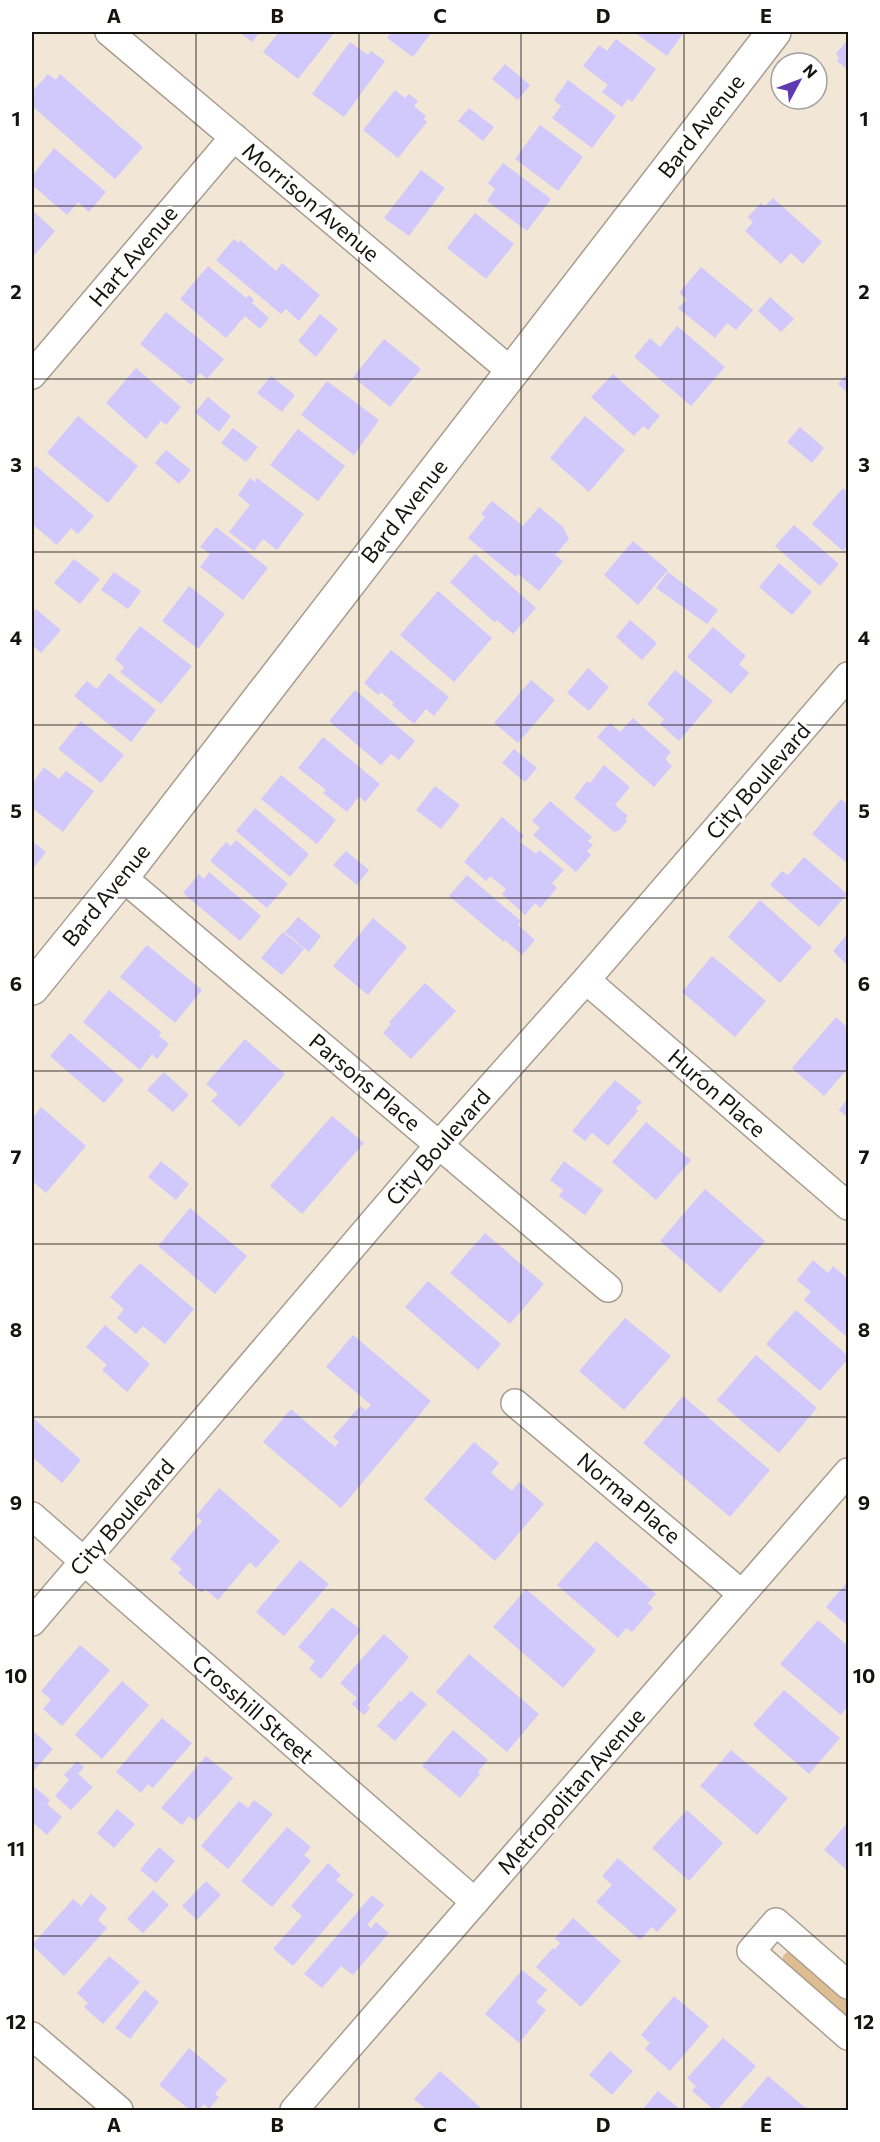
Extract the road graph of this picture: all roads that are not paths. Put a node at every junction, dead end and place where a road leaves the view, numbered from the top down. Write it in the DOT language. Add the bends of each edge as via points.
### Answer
graph roads {
  1 [pos="110,32"];
  2 [pos="774,32"];
  3 [pos="234,137"];
  4 [pos="512,372"];
  5 [pos="32,375"];
  6 [pos="847,680"];
  7 [pos="122,877"];
  8 [pos="34,980"];
  9 [pos="586,980"];
  10 [pos="439,1145"];
  11 [pos="849,1206"];
  12 [pos="608,1288"];
  13 [pos="515,1403"];
  14 [pos="849,1472"];
  15 [pos="32,1516"];
  16 [pos="84,1562"];
  17 [pos="741,1594"];
  18 [pos="32,1622"];
  19 [pos="475,1902"];
  20 [pos="849,1985"];
  21 [pos="32,2036"];
  22 [pos="849,2036"];
  23 [pos="119,2110"];
  24 [pos="294,2110"];
  1 -- 3 [label="street, Morrison Avenue"];
  2 -- 4 [label="street, Bard Avenue"];
  3 -- 4 [label="street, Morrison Avenue"];
  3 -- 5 [label="street, Hart Avenue"];
  4 -- 7 [label="street, Bard Avenue"];
  6 -- 9 [label="street, City Boulevard"];
  7 -- 8 [label="street, Bard Avenue"];
  7 -- 10 [label="street, Parsons Place"];
  9 -- 10 [label="street, City Boulevard"];
  9 -- 11 [label="street, Huron Place"];
  10 -- 12 [label="street, Parsons Place"];
  10 -- 16 [label="street, City Boulevard"];
  13 -- 17 [label="street, Norma Place"];
  14 -- 17 [label="street, Metropolitan Avenue"];
  15 -- 16 [label="street, Crosshill Street"];
  16 -- 18 [label="street, City Boulevard"];
  16 -- 19 [label="street, Crosshill Street"];
  17 -- 19 [label="street, Metropolitan Avenue"];
  19 -- 24 [label="street, Metropolitan Avenue"];
  20 -- 22 [label="street" via="776,1922 751,1951"];
  21 -- 23 [label="street"];
}
